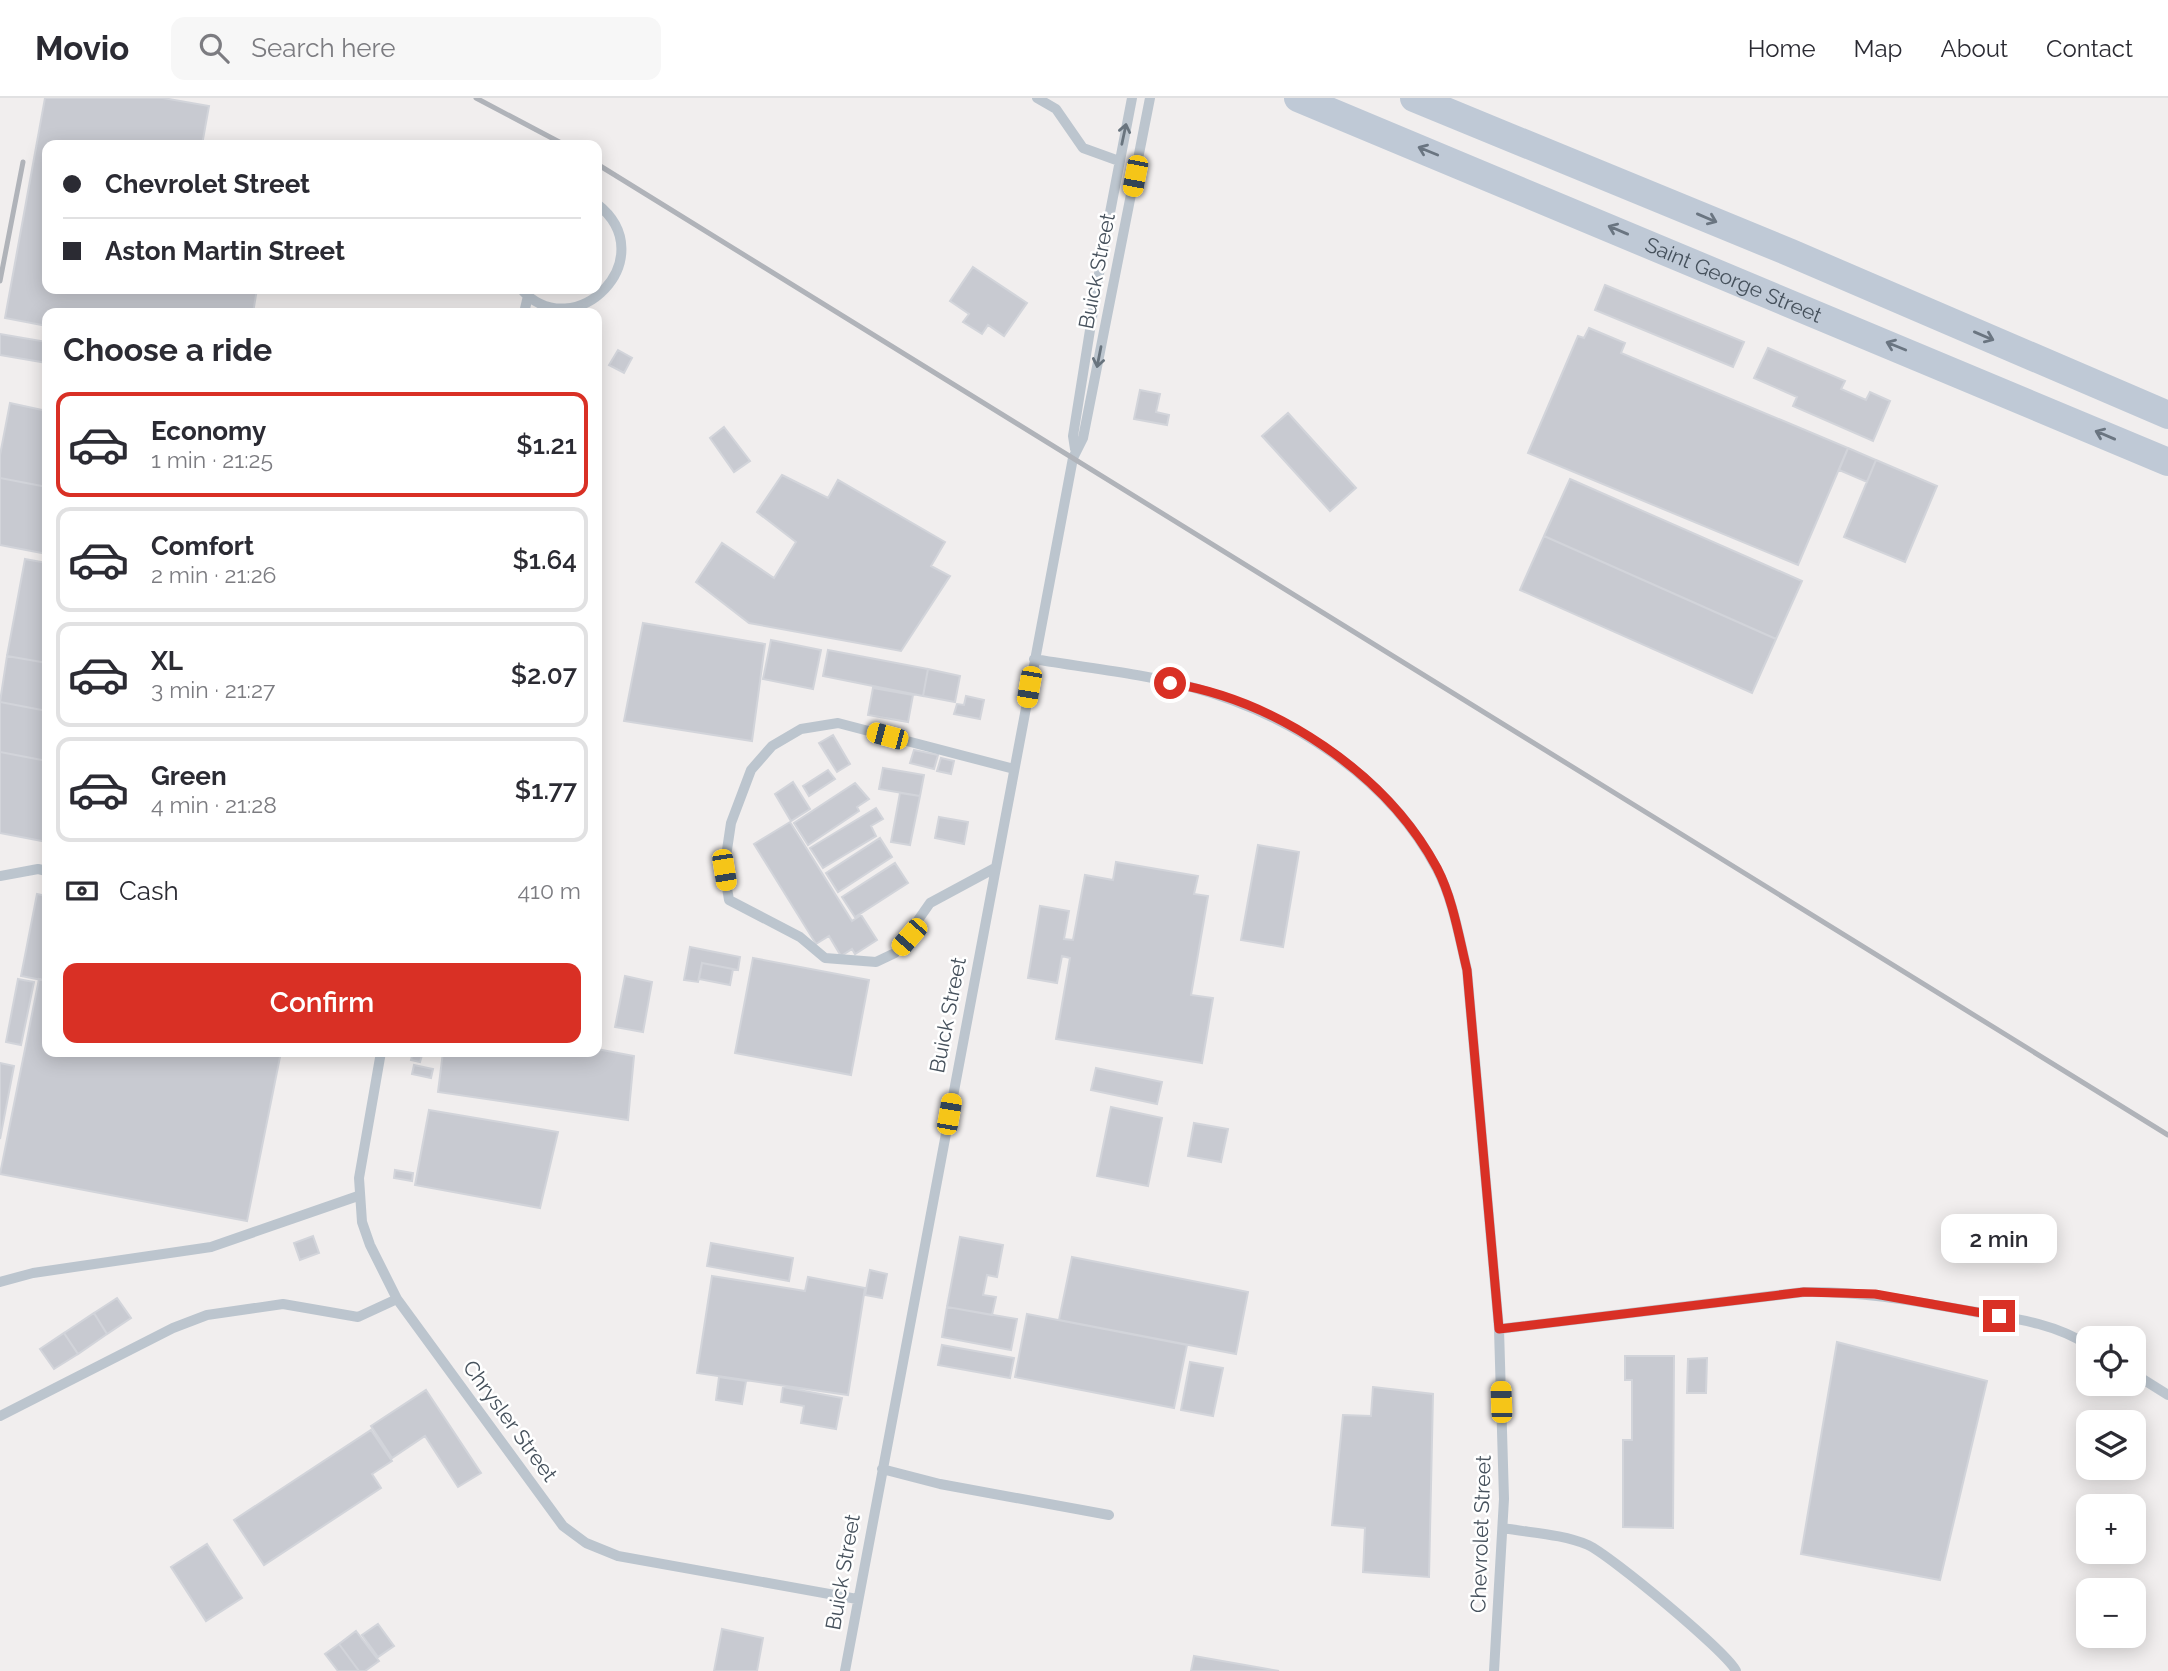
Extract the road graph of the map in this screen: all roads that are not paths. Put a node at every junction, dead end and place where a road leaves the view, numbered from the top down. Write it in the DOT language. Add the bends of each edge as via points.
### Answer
graph roads {
  1 [pos="1037,98"];
  2 [pos="1132,98"];
  3 [pos="1150,98"];
  4 [pos="1298,98"];
  5 [pos="1414,98"];
  6 [pos="1051,102"];
  7 [pos="1119,161"];
  8 [pos="602,208"];
  9 [pos="602,293"];
  10 [pos="526,294"];
  11 [pos="601,294"];
  12 [pos="561,308"];
  13 [pos="572,308"];
  14 [pos="2168,415"];
  15 [pos="1075,449"];
  16 [pos="2168,462"];
  17 [pos="1034,659"];
  18 [pos="1014,769"];
  19 [pos="995,868"];
  20 [pos="42,870"];
  21 [pos="0,876"];
  22 [pos="380,1057"];
  23 [pos="358,1196"];
  24 [pos="0,1282"];
  25 [pos="397,1299"];
  26 [pos="1499,1329"];
  27 [pos="2076,1339"];
  28 [pos="2146,1381"];
  29 [pos="2168,1395"];
  30 [pos="0,1416"];
  31 [pos="882,1469"];
  32 [pos="1110,1515"];
  33 [pos="1503,1528"];
  34 [pos="858,1599"];
  35 [pos="845,1671"];
  36 [pos="1494,1671"];
  37 [pos="1736,1671"];
  1 -- 6 [label="lane"];
  7 -- 2 [label="lane, Buick Street, one-way"];
  3 -- 15 [label="lane, Buick Street, one-way" via="1083,438"];
  16 -- 4 [label="main road, Saint George Street, one-way"];
  5 -- 14 [label="main road, one-way"];
  6 -- 7 [label="lane" via="1083,148"];
  7 -- 15 [label="lane, Buick Street" via="1073,436"];
  8 -- 9 [label="lane" via="618,230 622,252 617,272"];
  10 -- 12 [label="lane"];
  11 -- 13 [label="lane"];
  15 -- 17 [label="lane, Buick Street"];
  17 -- 18 [label="lane, Buick Street"];
  17 -- 26 [label="lane, Chevrolet Street" via="1189,686 1265,714 1358,772 1417,839 1437,869 1467,970"];
  18 -- 19 [label="lane, Buick Street"];
  18 -- 19 [label="lane" via="838,723 801,729 772,746 751,770 731,822 724,870 729,900 800,937 825,958 872,962 895,953 930,903"];
  19 -- 31 [label="lane, Buick Street"];
  20 -- 21 [label="lane"];
  22 -- 23 [label="lane, Chrysler Street"];
  23 -- 24 [label="lane" via="211,1247"];
  23 -- 25 [label="lane, Chrysler Street" via="370,1245"];
  25 -- 30 [label="lane" via="358,1317 283,1304 206,1315"];
  25 -- 34 [label="lane, Chrysler Street" via="563,1526 586,1543 618,1556"];
  26 -- 27 [label="lane" via="1837,1291 2048,1325"];
  26 -- 33 [label="lane, Chevrolet Street"];
  28 -- 29 [label="lane"];
  31 -- 32 [label="lane"];
  31 -- 34 [label="lane, Buick Street"];
  33 -- 36 [label="lane, Chevrolet Street"];
  33 -- 37 [label="lane" via="1574,1540 1610,1558"];
  34 -- 35 [label="lane, Buick Street"];
}
